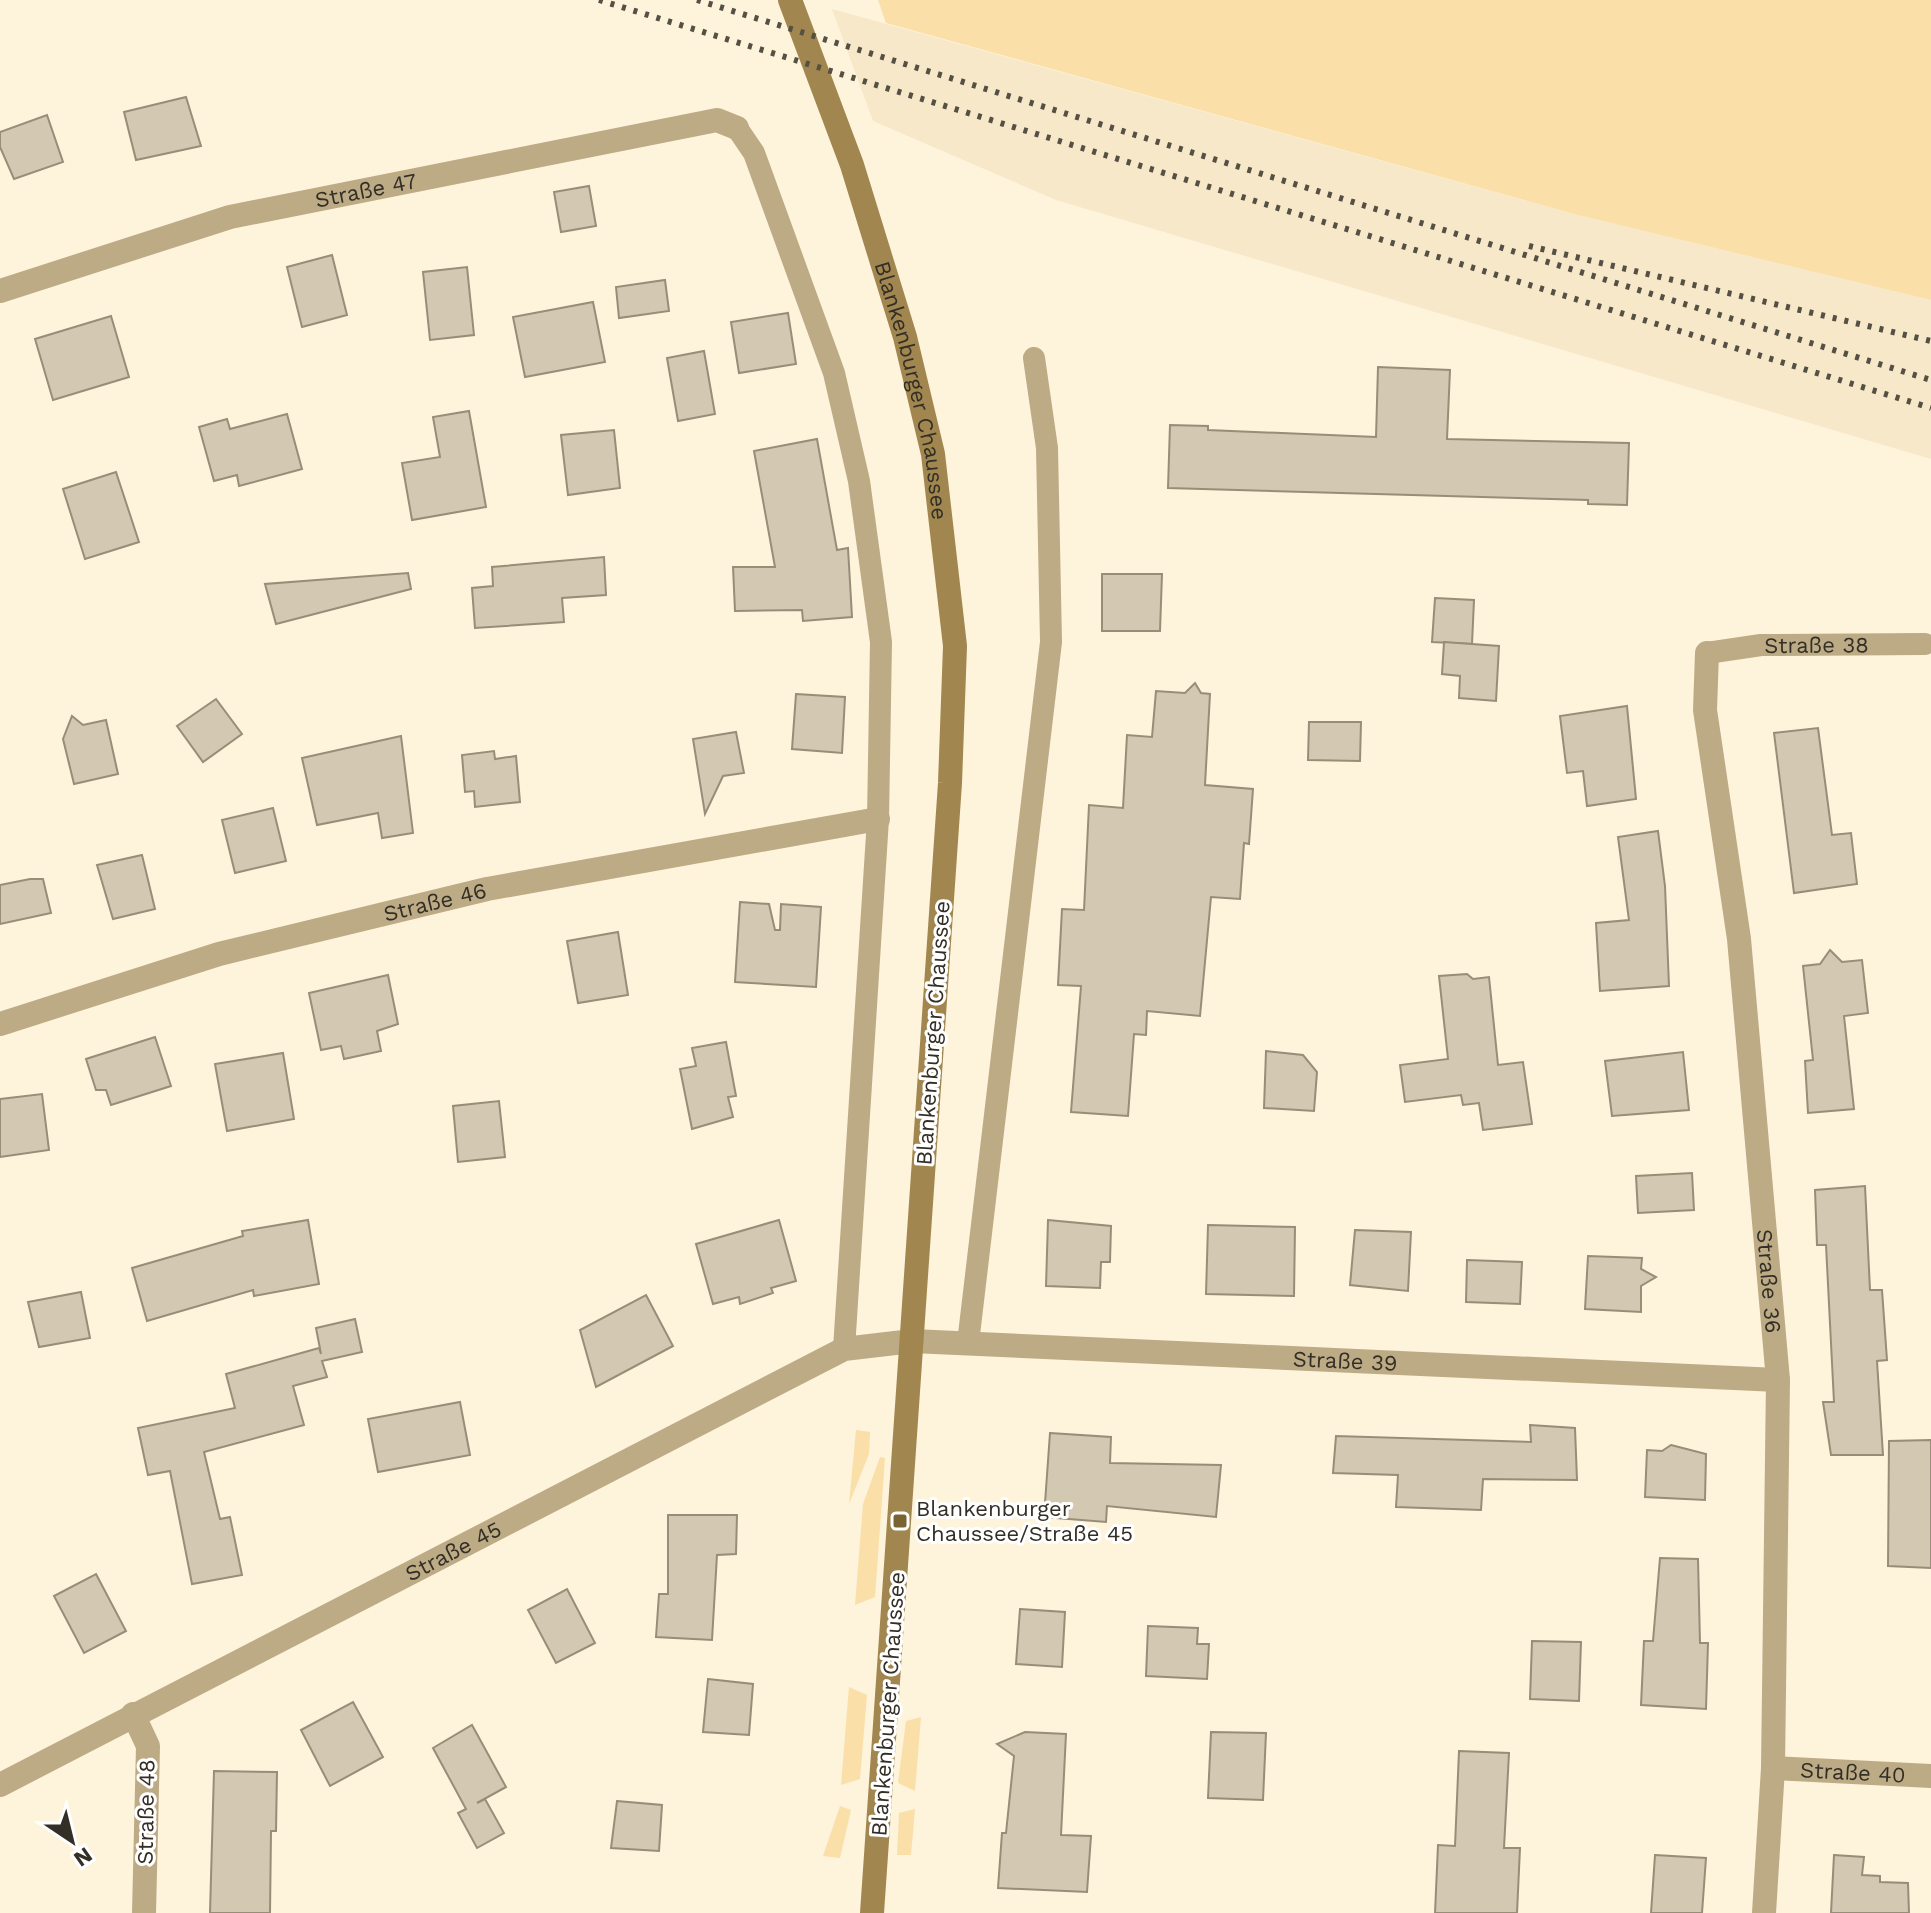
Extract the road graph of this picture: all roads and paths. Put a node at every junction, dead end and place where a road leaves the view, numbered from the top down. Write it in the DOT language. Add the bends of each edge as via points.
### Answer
graph roads {
  1 [pos="790,0"];
  2 [pos="737,128"];
  3 [pos="0,291"];
  4 [pos="1034,358"];
  5 [pos="1925,644"];
  6 [pos="1707,653"];
  7 [pos="878,819"];
  8 [pos="0,1024"];
  9 [pos="912,1341"];
  10 [pos="968,1343"];
  11 [pos="844,1349"];
  12 [pos="1778,1380"];
  13 [pos="133,1714"];
  14 [pos="1773,1768"];
  15 [pos="1931,1776"];
  16 [pos="0,1785"];
  17 [pos="144,1913"];
  18 [pos="872,1913"];
  19 [pos="1764,1913"];
  1 -- 9 [label="main road, Blankenburger Chaussee" via="852,165 905,337 933,454 955,646"];
  2 -- 3 [label="street, Straße 47" via="717,120 230,217"];
  2 -- 7 [label="lane" via="754,153 834,373 859,481 881,642"];
  4 -- 10 [label="lane" via="1047,448 1051,642"];
  5 -- 6 [label="lane, Straße 38" via="1761,645"];
  6 -- 12 [label="street, Straße 36" via="1705,710 1739,939"];
  7 -- 8 [label="street, Straße 46" via="487,889 219,954"];
  7 -- 11 [label="lane"];
  9 -- 10 [label="street, Straße 39"];
  9 -- 11 [label="street, Straße 45"];
  9 -- 18 [label="main road, Blankenburger Chaussee"];
  10 -- 12 [label="street, Straße 39"];
  11 -- 13 [label="street, Straße 45"];
  12 -- 14 [label="street, Straße 36"];
  13 -- 16 [label="street, Straße 45"];
  13 -- 17 [label="street, Straße 48" via="148,1746"];
  14 -- 15 [label="street, Straße 40"];
  14 -- 19 [label="street, Straße 36"];
}
